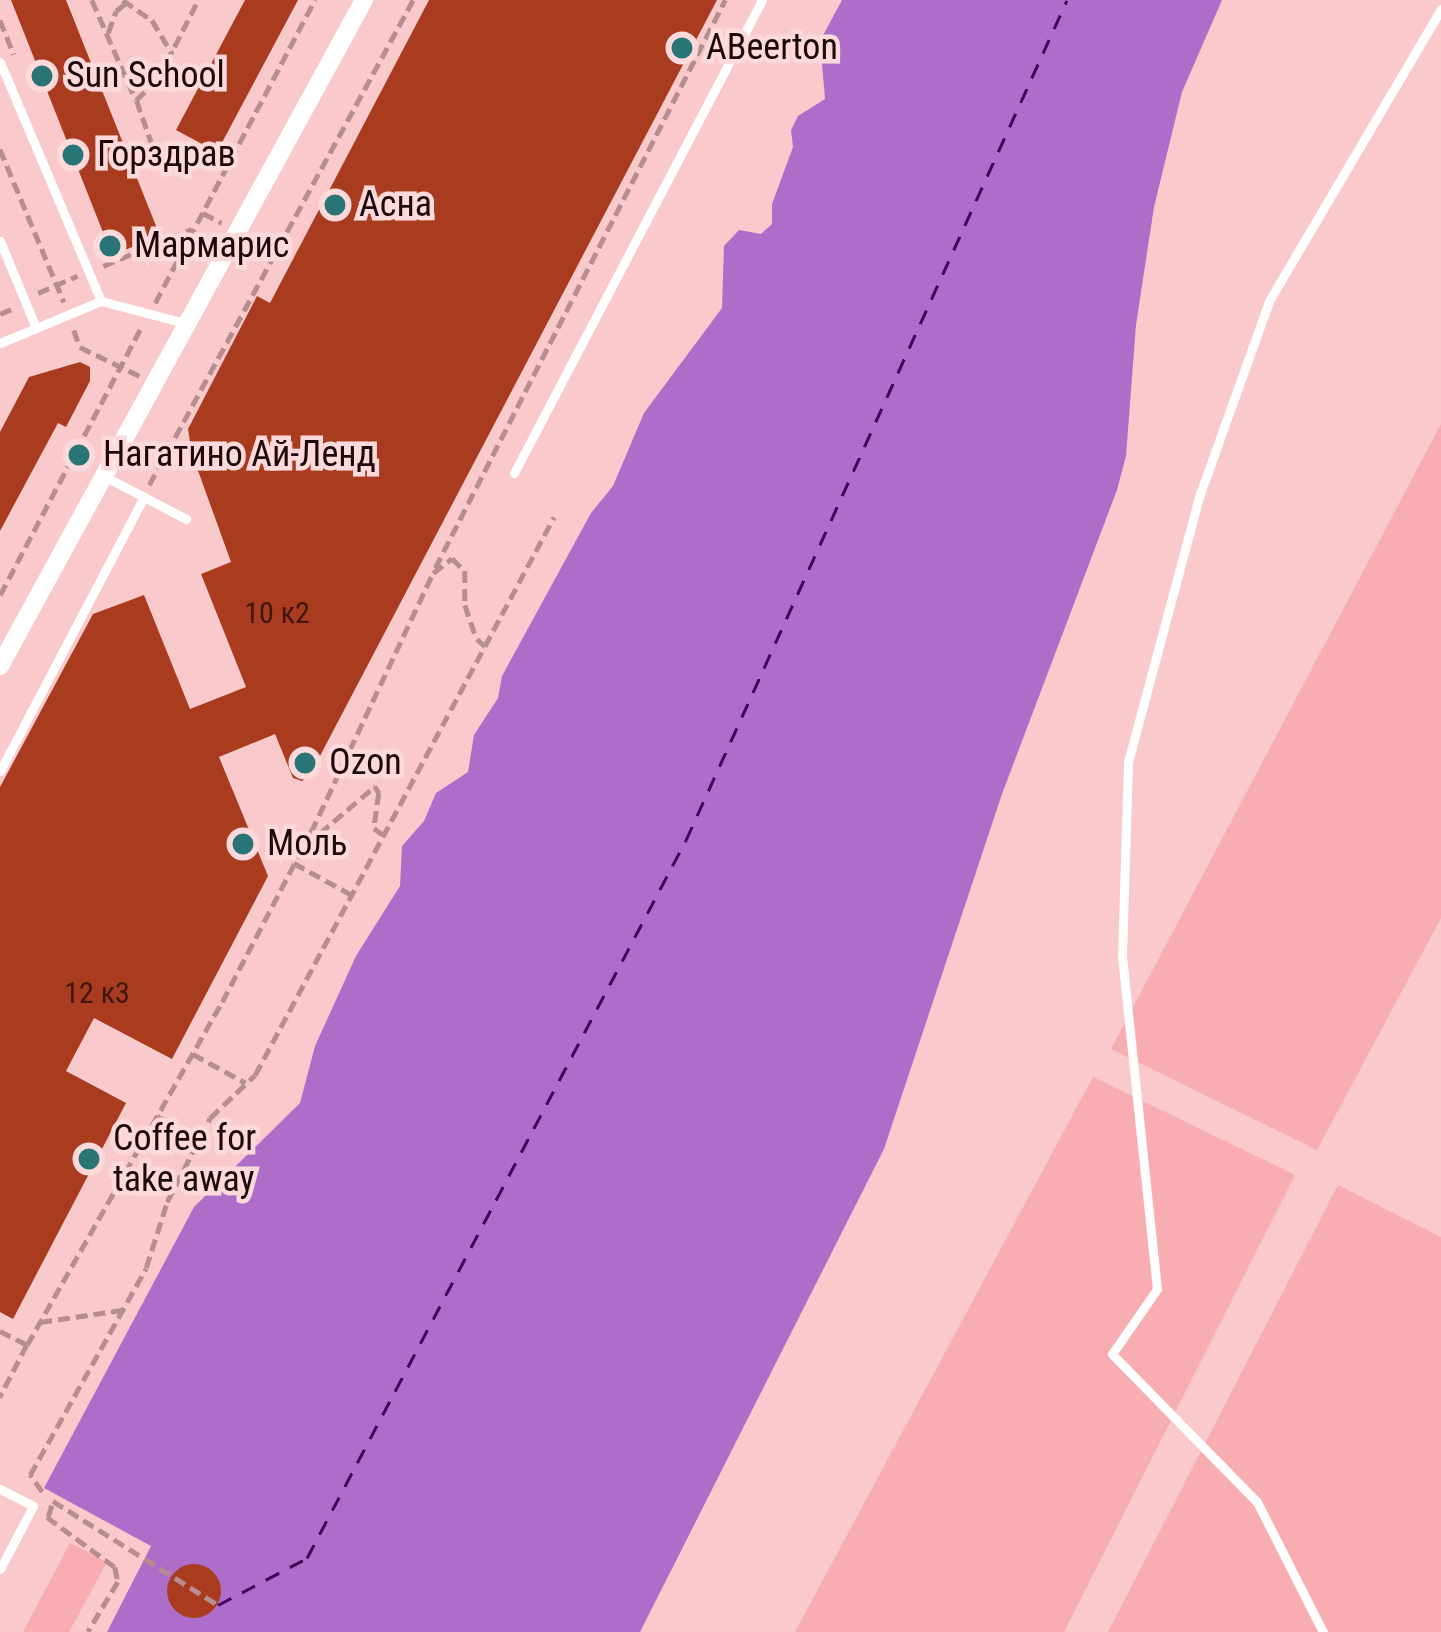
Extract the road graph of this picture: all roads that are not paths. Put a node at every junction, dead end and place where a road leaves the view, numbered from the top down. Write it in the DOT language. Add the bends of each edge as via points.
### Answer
graph roads {
  1 [pos="364,0"];
  2 [pos="762,0"];
  3 [pos="1441,9"];
  4 [pos="0,62"];
  5 [pos="0,241"];
  6 [pos="100,301"];
  7 [pos="185,323"];
  8 [pos="36,328"];
  9 [pos="0,343"];
  10 [pos="514,473"];
  11 [pos="102,476"];
  12 [pos="144,497"];
  13 [pos="186,519"];
  14 [pos="0,666"];
  15 [pos="0,771"];
  16 [pos="0,1489"];
  17 [pos="0,1569"];
  18 [pos="1323,1632"];
  1 -- 7 [label="street"];
  2 -- 10 [label="lane"];
  3 -- 18 [label="lane" via="1269,301 1200,494 1128,762 1122,956 1156,1289 1112,1354 1257,1502"];
  4 -- 6 [label="lane"];
  5 -- 8 [label="lane"];
  6 -- 7 [label="lane"];
  6 -- 8 [label="lane"];
  7 -- 11 [label="street"];
  8 -- 9 [label="lane"];
  11 -- 12 [label="lane"];
  11 -- 14 [label="street"];
  12 -- 13 [label="lane"];
  12 -- 15 [label="lane"];
  16 -- 17 [label="lane" via="33,1506"];
}
